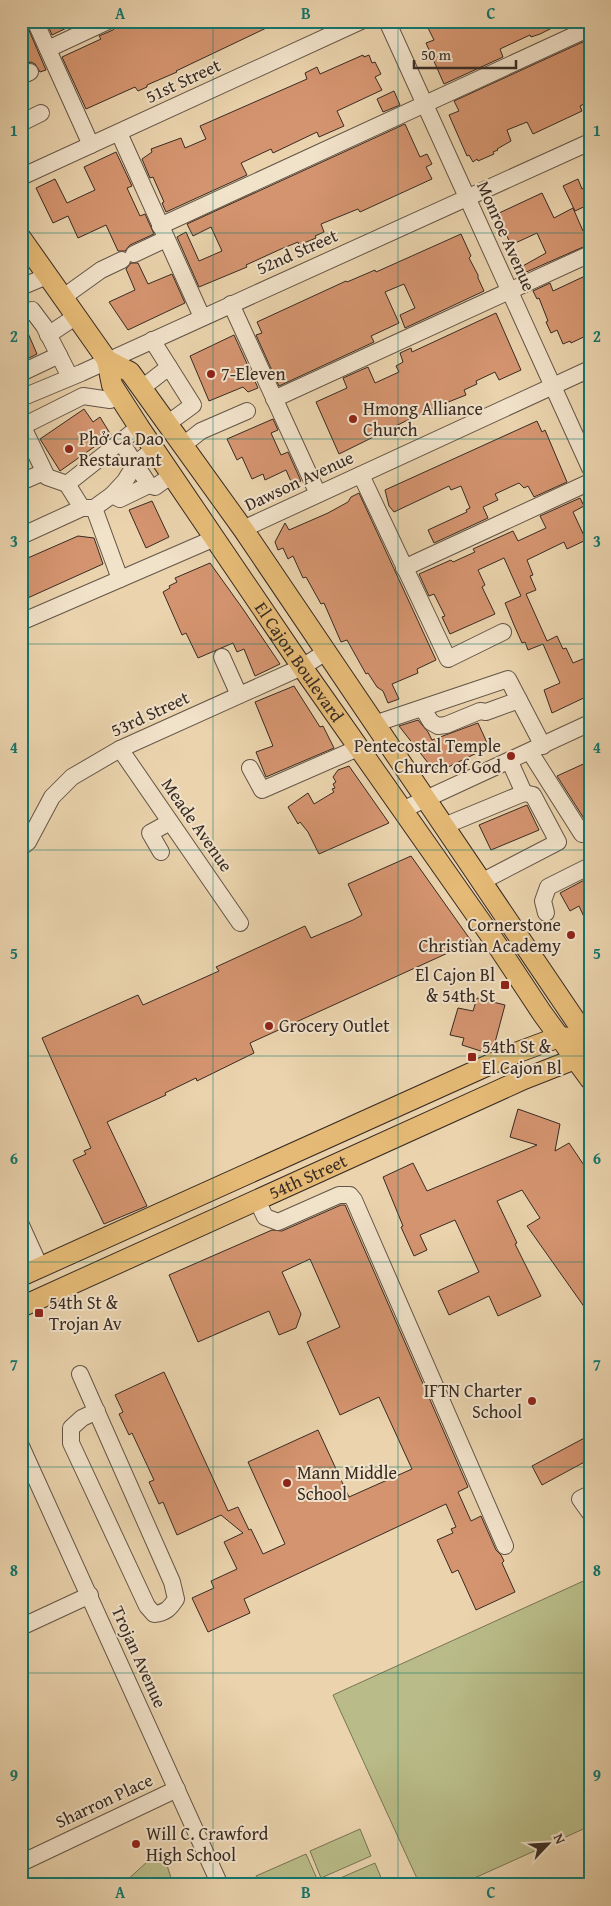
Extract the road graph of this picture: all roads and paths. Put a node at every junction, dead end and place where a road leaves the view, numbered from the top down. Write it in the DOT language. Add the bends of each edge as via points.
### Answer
graph roads {
  1 [pos="35,21"];
  2 [pos="108,21"];
  3 [pos="361,21"];
  4 [pos="387,21"];
  5 [pos="590,28"];
  6 [pos="48,49"];
  7 [pos="424,104"];
  8 [pos="41,113"];
  9 [pos="21,123"];
  10 [pos="119,133"];
  11 [pos="590,142"];
  12 [pos="92,145"];
  13 [pos="21,177"];
  14 [pos="467,198"];
  15 [pos="163,233"];
  16 [pos="21,238"];
  17 [pos="590,254"];
  18 [pos="27,257"];
  19 [pos="47,276"];
  20 [pos="21,288"];
  21 [pos="509,291"];
  22 [pos="62,298"];
  23 [pos="231,304"];
  24 [pos="21,315"];
  25 [pos="75,316"];
  26 [pos="202,317"];
  27 [pos="48,335"];
  28 [pos="152,340"];
  29 [pos="59,355"];
  30 [pos="106,360"];
  31 [pos="168,367"];
  32 [pos="590,369"];
  33 [pos="21,373"];
  34 [pos="70,377"];
  35 [pos="552,385"];
  36 [pos="142,388"];
  37 [pos="118,395"];
  38 [pos="21,398"];
  39 [pos="274,399"];
  40 [pos="247,411"];
  41 [pos="167,424"];
  42 [pos="139,427"];
  43 [pos="23,431"];
  44 [pos="121,442"];
  45 [pos="182,446"];
  46 [pos="154,449"];
  47 [pos="136,463"];
  48 [pos="590,468"];
  49 [pos="44,472"];
  50 [pos="172,475"];
  51 [pos="360,475"];
  52 [pos="21,482"];
  53 [pos="590,482"];
  54 [pos="66,484"];
  55 [pos="149,485"];
  56 [pos="318,494"];
  57 [pos="112,495"];
  58 [pos="88,508"];
  59 [pos="243,529"];
  60 [pos="21,536"];
  61 [pos="215,538"];
  62 [pos="404,568"];
  63 [pos="120,579"];
  64 [pos="21,622"];
  65 [pos="503,632"];
  66 [pos="326,652"];
  67 [pos="222,657"];
  68 [pos="302,667"];
  69 [pos="239,696"];
  70 [pos="519,700"];
  71 [pos="423,708"];
  72 [pos="590,723"];
  73 [pos="374,724"];
  74 [pos="358,748"];
  75 [pos="120,749"];
  76 [pos="537,749"];
  77 [pos="510,762"];
  78 [pos="250,768"];
  79 [pos="524,793"];
  80 [pos="426,800"];
  81 [pos="402,810"];
  82 [pos="170,822"];
  83 [pos="444,826"];
  84 [pos="586,832"];
  85 [pos="558,842"];
  86 [pos="21,848"];
  87 [pos="161,852"];
  88 [pos="590,866"];
  89 [pos="482,882"];
  90 [pos="546,912"];
  91 [pos="240,923"];
  92 [pos="559,1037"];
  93 [pos="589,1039"];
  94 [pos="574,1059"];
  95 [pos="590,1079"];
  96 [pos="257,1200"];
  97 [pos="21,1225"];
  98 [pos="40,1267"];
  99 [pos="21,1276"];
  100 [pos="21,1306"];
  101 [pos="80,1374"];
  102 [pos="97,1411"];
  103 [pos="21,1446"];
  104 [pos="590,1494"];
  105 [pos="590,1513"];
  106 [pos="505,1546"];
  107 [pos="90,1595"];
  108 [pos="21,1627"];
  109 [pos="177,1789"];
  110 [pos="21,1863"];
  111 [pos="220,1885"];
  1 -- 6 [label="street"];
  2 -- 6 [label="street"];
  3 -- 10 [label="street, 51st Street"];
  4 -- 7 [label="street, Monroe Avenue"];
  5 -- 7 [label="street"];
  6 -- 12 [label="street"];
  7 -- 14 [label="street, Monroe Avenue"];
  7 -- 15 [label="street"];
  8 -- 9 [label="street"];
  10 -- 12 [label="street, 51st Street"];
  10 -- 15 [label="street"];
  11 -- 14 [label="street, 52nd Street"];
  12 -- 13 [label="street, 51st Street"];
  14 -- 21 [label="street, Monroe Avenue"];
  14 -- 23 [label="street, 52nd Street"];
  15 -- 22 [label="street"];
  15 -- 26 [label="street"];
  16 -- 18 [label="main road, El Cajon Boulevard"];
  17 -- 21 [label="street"];
  18 -- 19 [label="main road, El Cajon Boulevard"];
  19 -- 20 [label="street"];
  19 -- 22 [label="main road, El Cajon Boulevard"];
  21 -- 35 [label="street, Monroe Avenue"];
  21 -- 39 [label="street"];
  22 -- 25 [label="main road, El Cajon Boulevard"];
  23 -- 26 [label="street, 52nd Street"];
  23 -- 39 [label="street"];
  24 -- 27 [label="street" via="32,310"];
  25 -- 27 [label="street"];
  25 -- 30 [label="main road, El Cajon Boulevard"];
  26 -- 28 [label="street, 52nd Street"];
  27 -- 29 [label="street"];
  28 -- 30 [label="street, 52nd Street"];
  28 -- 31 [label="street"];
  29 -- 33 [label="street"];
  29 -- 34 [label="street"];
  30 -- 34 [label="street, 52nd Street"];
  30 -- 36 [label="main road, El Cajon Boulevard" via="130,372"];
  30 -- 37 [label="main road, El Cajon Boulevard"];
  31 -- 36 [label="street"];
  31 -- 41 [label="street" via="193,405"];
  32 -- 35 [label="street, Dawson Avenue"];
  34 -- 38 [label="street, 52nd Street"];
  35 -- 48 [label="street, Monroe Avenue"];
  35 -- 51 [label="street, Dawson Avenue"];
  36 -- 41 [label="main road, El Cajon Boulevard"];
  37 -- 42 [label="main road, El Cajon Boulevard"];
  37 -- 43 [label="street" via="110,400 83,396"];
  39 -- 56 [label="street"];
  40 -- 45 [label="street" via="201,431"];
  41 -- 45 [label="main road, El Cajon Boulevard"];
  42 -- 44 [label="street"];
  42 -- 46 [label="main road, El Cajon Boulevard"];
  43 -- 49 [label="street"];
  44 -- 47 [label="street"];
  44 -- 54 [label="street"];
  45 -- 59 [label="main road, El Cajon Boulevard"];
  46 -- 47 [label="street"];
  46 -- 50 [label="main road, El Cajon Boulevard"];
  47 -- 55 [label="street"];
  47 -- 57 [label="street"];
  49 -- 52 [label="street"];
  49 -- 54 [label="street" via="47,477"];
  50 -- 55 [label="street" via="155,487"];
  50 -- 61 [label="main road, El Cajon Boulevard"];
  51 -- 56 [label="street, Dawson Avenue"];
  51 -- 62 [label="street"];
  53 -- 62 [label="street"];
  54 -- 58 [label="street"];
  55 -- 57 [label="street" via="120,499"];
  56 -- 59 [label="street, Dawson Avenue"];
  57 -- 58 [label="street"];
  58 -- 60 [label="street"];
  58 -- 63 [label="street"];
  59 -- 66 [label="main road, El Cajon Boulevard"];
  61 -- 63 [label="street"];
  61 -- 68 [label="main road, El Cajon Boulevard"];
  62 -- 65 [label="street" via="448,659"];
  63 -- 64 [label="street"];
  66 -- 68 [label="street, 53rd Street"];
  66 -- 73 [label="main road, El Cajon Boulevard"];
  67 -- 69 [label="street"];
  68 -- 69 [label="street, 53rd Street"];
  68 -- 74 [label="main road, El Cajon Boulevard"];
  69 -- 75 [label="street, 53rd Street"];
  70 -- 71 [label="street" via="438,726 431,722"];
  70 -- 71 [label="street" via="508,679"];
  70 -- 76 [label="street"];
  71 -- 73 [label="street"];
  72 -- 76 [label="street"];
  73 -- 80 [label="main road, El Cajon Boulevard"];
  74 -- 78 [label="street" via="262,790"];
  74 -- 81 [label="main road, El Cajon Boulevard"];
  75 -- 82 [label="street, Meade Avenue"];
  75 -- 86 [label="street, 53rd Street" via="72,777 52,797 28,842"];
  76 -- 77 [label="street"];
  76 -- 84 [label="street"];
  77 -- 79 [label="street"];
  77 -- 80 [label="street"];
  79 -- 83 [label="street"];
  79 -- 85 [label="street" via="533,794"];
  80 -- 81 [label="street"];
  80 -- 83 [label="main road, El Cajon Boulevard"];
  81 -- 92 [label="main road, El Cajon Boulevard"];
  82 -- 87 [label="street" via="150,833"];
  82 -- 91 [label="street, Meade Avenue"];
  83 -- 89 [label="main road, El Cajon Boulevard"];
  84 -- 85 [label="street"];
  85 -- 89 [label="street"];
  88 -- 90 [label="street" via="548,887 543,901"];
  89 -- 93 [label="main road, El Cajon Boulevard"];
  92 -- 93 [label="main road, 54th Street"];
  92 -- 94 [label="main road, El Cajon Boulevard"];
  92 -- 98 [label="main road, 54th Street" via="513,1054"];
  93 -- 94 [label="main road"];
  94 -- 95 [label="main road, El Cajon Boulevard"];
  94 -- 96 [label="main road, 54th Street"];
  96 -- 100 [label="main road, 54th Street"];
  96 -- 106 [label="street" via="265,1217 278,1222 339,1194 350,1195 354,1200"];
  97 -- 98 [label="street"];
  98 -- 99 [label="main road, 54th Street"];
  101 -- 102 [label="street"];
  102 -- 102 [label="street" via="71,1428 72,1443 147,1606 154,1614 163,1613 176,1599 172,1582"];
  103 -- 107 [label="street, Trojan Avenue"];
  104 -- 105 [label="street" via="580,1499"];
  107 -- 108 [label="street"];
  107 -- 109 [label="street, Trojan Avenue"];
  109 -- 110 [label="street, Sharron Place"];
  109 -- 111 [label="street, Trojan Avenue"];
}
